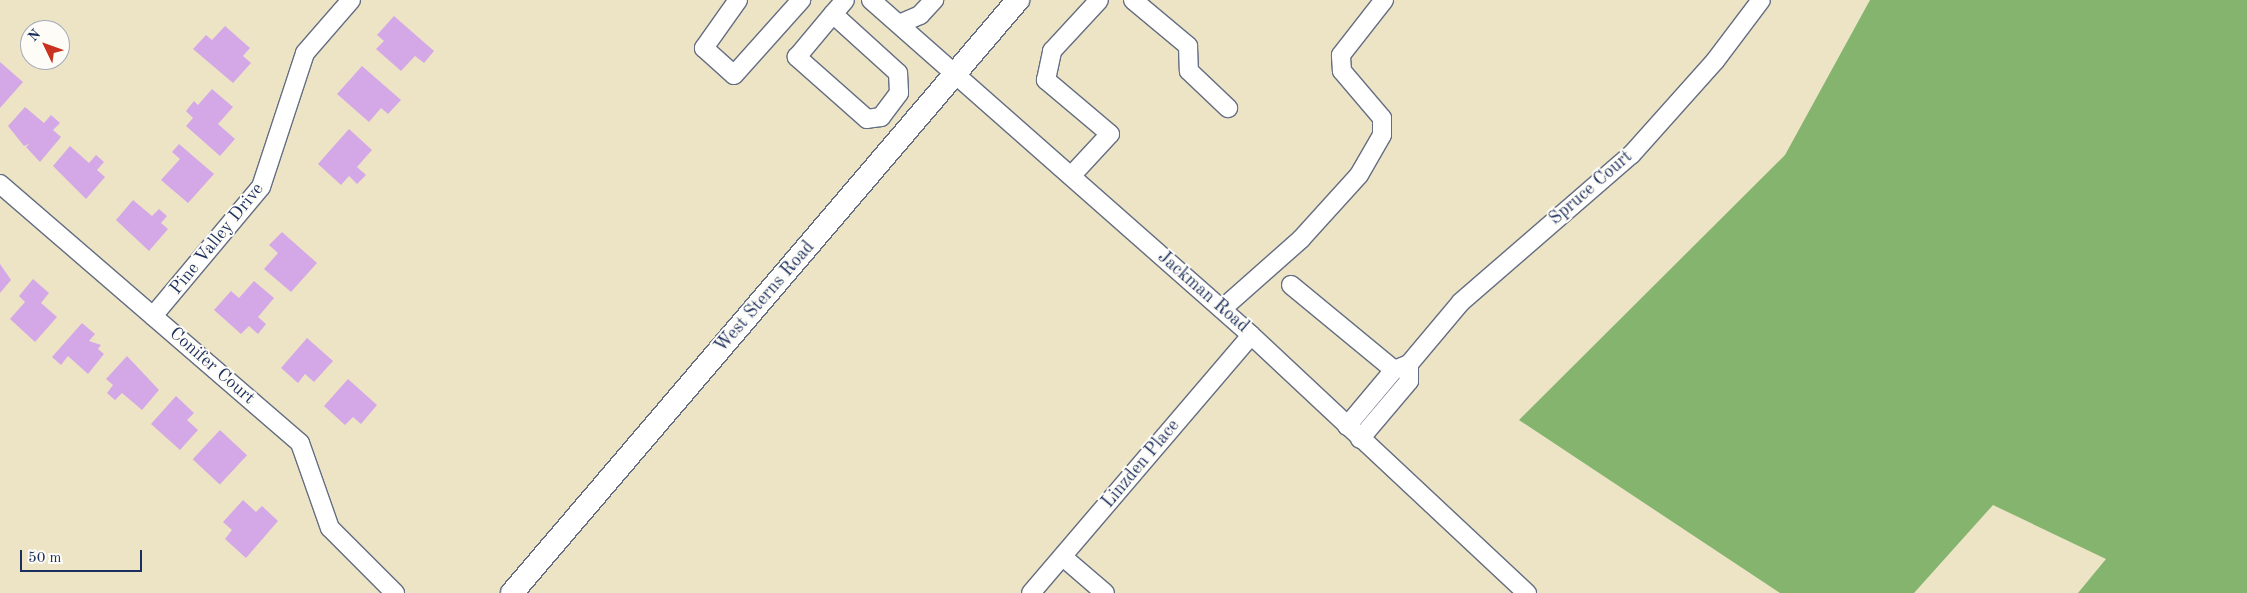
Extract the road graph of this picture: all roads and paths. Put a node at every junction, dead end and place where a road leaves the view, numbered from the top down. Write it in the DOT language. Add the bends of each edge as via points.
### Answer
graph roads {
  1 [pos="350,0"];
  2 [pos="740,0"];
  3 [pos="801,0"];
  4 [pos="845,0"];
  5 [pos="872,0"];
  6 [pos="934,0"];
  7 [pos="1018,0"];
  8 [pos="1099,0"];
  9 [pos="1133,0"];
  10 [pos="1384,0"];
  11 [pos="1761,0"];
  12 [pos="833,14"];
  13 [pos="900,24"];
  14 [pos="956,73"];
  15 [pos="1228,108"];
  16 [pos="1071,176"];
  17 [pos="0,184"];
  18 [pos="1291,286"];
  19 [pos="1222,309"];
  20 [pos="154,316"];
  21 [pos="1251,335"];
  22 [pos="1401,367"];
  23 [pos="1346,426"];
  24 [pos="1360,439"];
  25 [pos="1063,557"];
  26 [pos="382,579"];
  27 [pos="395,593"];
  28 [pos="410,593"];
  29 [pos="512,593"];
  30 [pos="1031,593"];
  31 [pos="1105,593"];
  32 [pos="1527,593"];
  1 -- 20 [label="street, Pine Valley Drive" via="305,53 261,187"];
  2 -- 3 [label="street" via="704,48 734,75"];
  4 -- 12 [label="street"];
  5 -- 13 [label="street, Jackman Road"];
  6 -- 13 [label="street" via="920,15"];
  7 -- 14 [label="main road, West Sterns Road"];
  8 -- 16 [label="street" via="1052,51 1046,80 1110,134"];
  9 -- 15 [label="street" via="1188,46 1189,71"];
  10 -- 19 [label="street" via="1341,55 1342,71 1382,118 1382,135 1359,175 1301,238"];
  11 -- 22 [label="street, Spruce Court" via="1715,61 1631,155 1461,302"];
  12 -- 12 [label="street" via="797,57 866,118 881,117 899,93 898,74"];
  13 -- 14 [label="street, Jackman Road"];
  14 -- 16 [label="street, Jackman Road"];
  14 -- 29 [label="main road, West Sterns Road"];
  16 -- 19 [label="street, Jackman Road"];
  17 -- 20 [label="street, Conifer Court"];
  18 -- 22 [label="street"];
  19 -- 21 [label="street, Jackman Road"];
  20 -- 26 [label="street, Conifer Court" via="300,443 330,528"];
  21 -- 23 [label="street, Jackman Road"];
  21 -- 25 [label="street, Linzden Place"];
  22 -- 23 [label="street, Spruce Court"];
  22 -- 24 [label="street, Spruce Court" via="1409,381"];
  23 -- 24 [label="street, Jackman Road"];
  24 -- 32 [label="street, Jackman Road"];
  25 -- 30 [label="street, Linzden Place"];
  25 -- 31 [label="street"];
  26 -- 27 [label="street, Conifer Court"];
  26 -- 28 [label="street, Conifer Court"];
}
